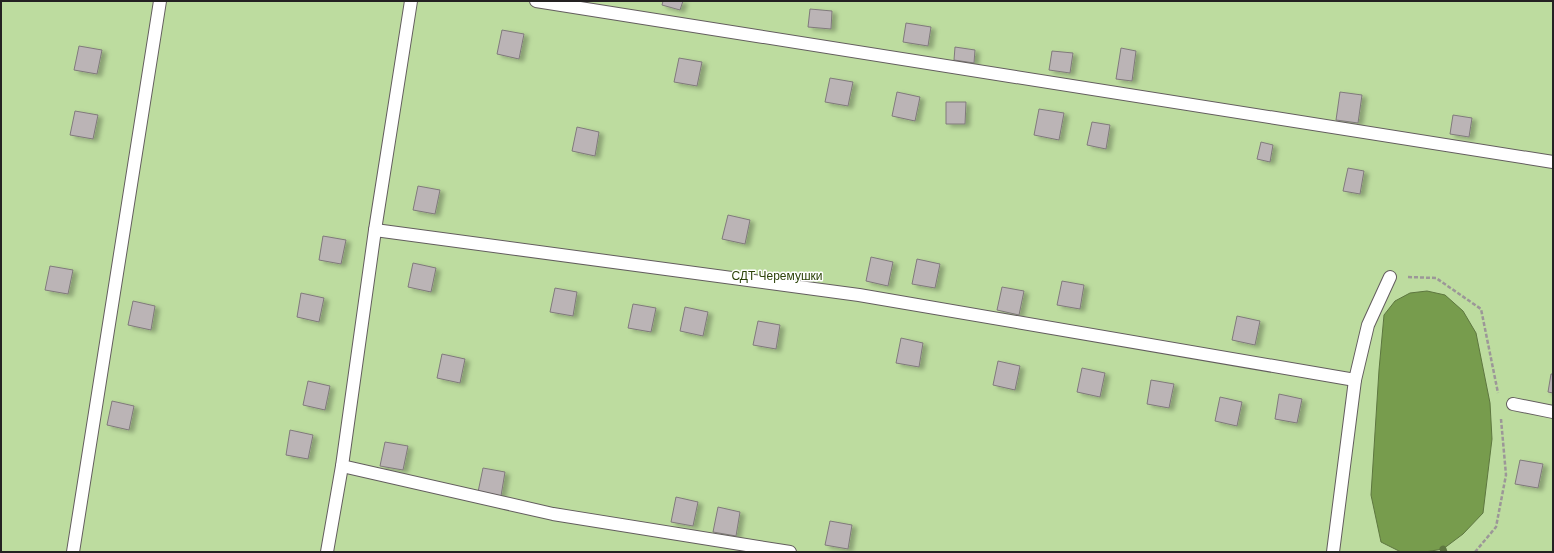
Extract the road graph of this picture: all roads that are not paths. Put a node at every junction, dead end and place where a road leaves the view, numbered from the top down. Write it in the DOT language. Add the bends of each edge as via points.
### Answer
graph roads {
  1 [pos="160,1"];
  2 [pos="411,1"];
  3 [pos="536,1"];
  4 [pos="1553,162"];
  5 [pos="375,230"];
  6 [pos="1390,277"];
  7 [pos="1355,380"];
  8 [pos="1513,404"];
  9 [pos="1553,412"];
  10 [pos="342,466"];
  11 [pos="73,552"];
  12 [pos="327,552"];
  13 [pos="790,552"];
  14 [pos="1333,552"];
  1 -- 11 [label="lane"];
  2 -- 5 [label="lane"];
  3 -- 4 [label="lane"];
  5 -- 7 [label="lane" via="859,295"];
  5 -- 10 [label="lane"];
  6 -- 7 [label="lane" via="1368,325"];
  7 -- 14 [label="lane"];
  8 -- 9 [label="lane"];
  10 -- 12 [label="lane"];
  10 -- 13 [label="lane" via="553,514"];
}
